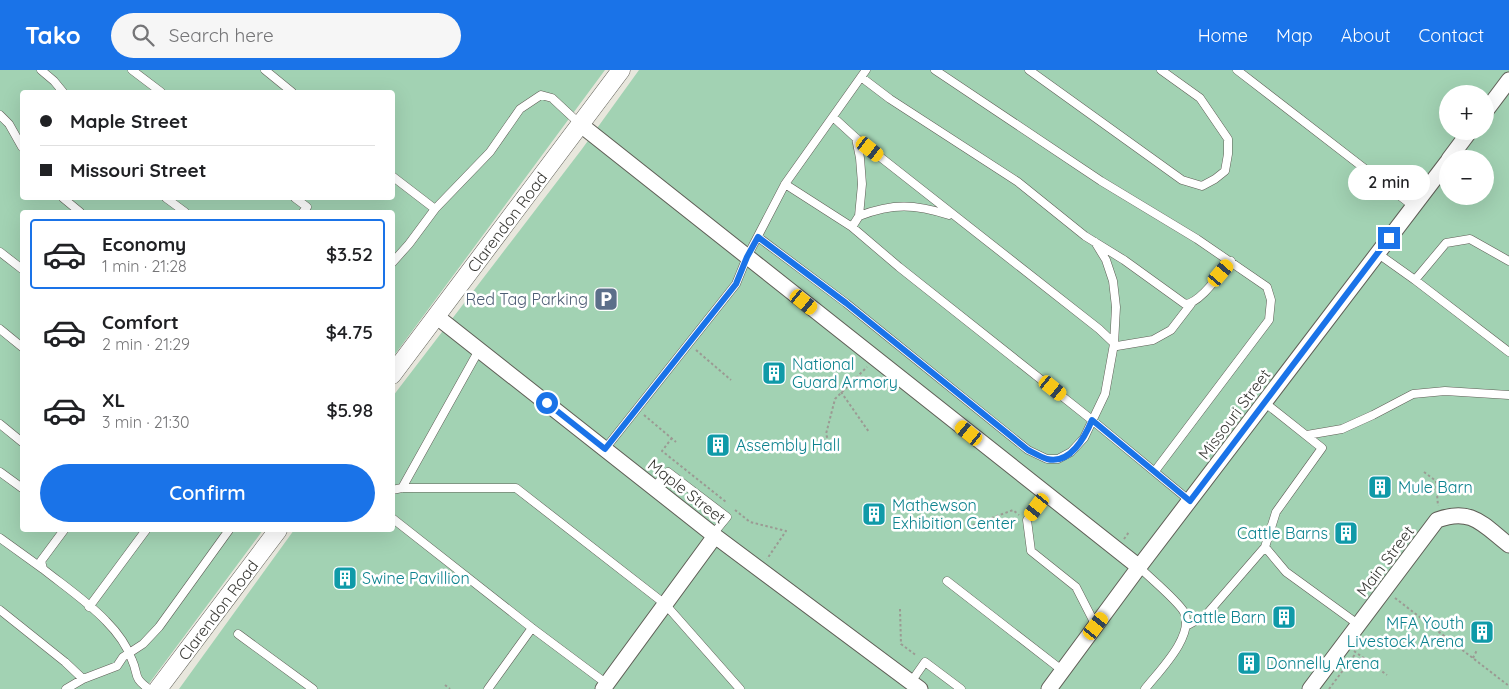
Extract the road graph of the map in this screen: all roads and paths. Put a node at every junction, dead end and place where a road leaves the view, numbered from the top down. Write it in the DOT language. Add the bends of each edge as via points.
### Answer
graph roads {
  1 [pos="41,70"];
  2 [pos="132,70"];
  3 [pos="267,70"];
  4 [pos="622,70"];
  5 [pos="935,70"];
  6 [pos="1029,70"];
  7 [pos="1162,70"];
  8 [pos="1237,70"];
  9 [pos="864,73"];
  10 [pos="1509,80"];
  11 [pos="61,90"];
  12 [pos="158,90"];
  13 [pos="290,90"];
  14 [pos="1494,100"];
  15 [pos="0,114"];
  16 [pos="833,117"];
  17 [pos="580,125"];
  18 [pos="856,138"];
  19 [pos="1463,140"];
  20 [pos="20,143"];
  21 [pos="1456,150"];
  22 [pos="1439,172"];
  23 [pos="395,178"];
  24 [pos="785,184"];
  25 [pos="65,200"];
  26 [pos="169,200"];
  27 [pos="298,200"];
  28 [pos="1413,206"];
  29 [pos="435,209"];
  30 [pos="78,210"];
  31 [pos="182,210"];
  32 [pos="305,210"];
  33 [pos="859,216"];
  34 [pos="955,216"];
  35 [pos="852,227"];
  36 [pos="758,237"];
  37 [pos="1095,242"];
  38 [pos="0,252"];
  39 [pos="1377,253"];
  40 [pos="747,257"];
  41 [pos="395,260"];
  42 [pos="1231,261"];
  43 [pos="1509,261"];
  44 [pos="20,267"];
  45 [pos="1416,280"];
  46 [pos="1191,304"];
  47 [pos="436,316"];
  48 [pos="0,329"];
  49 [pos="688,344"];
  50 [pos="1114,344"];
  51 [pos="20,345"];
  52 [pos="479,350"];
  53 [pos="1509,352"];
  54 [pos="876,359"];
  55 [pos="395,371"];
  56 [pos="731,380"];
  57 [pos="841,392"];
  58 [pos="1509,395"];
  59 [pos="1264,402"];
  60 [pos="636,409"];
  61 [pos="1092,420"];
  62 [pos="0,424"];
  63 [pos="869,432"];
  64 [pos="1307,435"];
  65 [pos="672,438"];
  66 [pos="20,440"];
  67 [pos="676,442"];
  68 [pos="605,449"];
  69 [pos="832,452"];
  70 [pos="1154,471"];
  71 [pos="0,472"];
  72 [pos="20,487"];
  73 [pos="654,487"];
  74 [pos="402,488"];
  75 [pos="395,489"];
  76 [pos="1047,494"];
  77 [pos="1190,501"];
  78 [pos="727,504"];
  79 [pos="735,510"];
  80 [pos="395,520"];
  81 [pos="1027,520"];
  82 [pos="968,527"];
  83 [pos="62,532"];
  84 [pos="145,532"];
  85 [pos="228,532"];
  86 [pos="276,532"];
  87 [pos="714,535"];
  88 [pos="0,538"];
  89 [pos="1509,545"];
  90 [pos="1265,547"];
  91 [pos="1139,568"];
  92 [pos="43,569"];
  93 [pos="760,570"];
  94 [pos="947,581"];
  95 [pos="1384,590"];
  96 [pos="665,604"];
  97 [pos="89,607"];
  98 [pos="900,609"];
  99 [pos="0,610"];
  100 [pos="1358,625"];
  101 [pos="1096,626"];
  102 [pos="1186,626"];
  103 [pos="532,628"];
  104 [pos="238,634"];
  105 [pos="1350,648"];
  106 [pos="1478,650"];
  107 [pos="129,653"];
  108 [pos="1473,658"];
  109 [pos="925,662"];
  110 [pos="1063,671"];
  111 [pos="1387,675"];
  112 [pos="83,679"];
  113 [pos="446,685"];
  114 [pos="303,686"];
  115 [pos="605,686"];
  116 [pos="916,686"];
  117 [pos="1509,686"];
  118 [pos="66,689"];
  119 [pos="149,689"];
  120 [pos="158,689"];
  121 [pos="313,689"];
  122 [pos="450,689"];
  123 [pos="488,689"];
  124 [pos="740,689"];
  125 [pos="961,689"];
  126 [pos="1049,689"];
  127 [pos="1145,689"];
  128 [pos="1310,689"];
  129 [pos="1329,689"];
  1 -- 11 [label="lane"];
  2 -- 12 [label="lane"];
  3 -- 13 [label="lane"];
  4 -- 17 [label="street, Clarendon Road"];
  5 -- 42 [label="lane" via="1101,181"];
  6 -- 7 [label="lane" via="1182,180 1202,186 1225,171 1228,139 1200,98"];
  8 -- 28 [label="lane"];
  9 -- 16 [label="lane"];
  9 -- 37 [label="lane" via="890,99 1018,182"];
  10 -- 14 [label="street"];
  15 -- 20 [label="lane"];
  16 -- 18 [label="lane"];
  16 -- 24 [label="lane"];
  17 -- 29 [label="lane" via="552,98 541,95 520,109 490,152"];
  17 -- 40 [label="street"];
  17 -- 47 [label="street, Clarendon Road"];
  18 -- 33 [label="lane" via="862,184"];
  18 -- 34 [label="lane"];
  19 -- 21 [label="street, Missouri Street"];
  22 -- 28 [label="street, Missouri Street"];
  23 -- 29 [label="lane"];
  24 -- 35 [label="lane"];
  24 -- 36 [label="lane"];
  25 -- 30 [label="lane"];
  26 -- 31 [label="lane"];
  27 -- 32 [label="lane" via="307,207"];
  28 -- 39 [label="street, Missouri Street"];
  29 -- 41 [label="lane"];
  33 -- 34 [label="lane" via="895,206 927,208"];
  33 -- 35 [label="lane"];
  34 -- 50 [label="lane" via="1099,328"];
  35 -- 61 [label="lane"];
  36 -- 40 [label="lane"];
  36 -- 61 [label="lane" via="846,303 1028,450 1047,459 1058,459 1071,452 1084,438"];
  37 -- 46 [label="lane" via="1185,304"];
  37 -- 50 [label="lane" via="1113,281 1116,307"];
  38 -- 44 [label="lane"];
  39 -- 45 [label="lane"];
  39 -- 59 [label="street, Missouri Street"];
  40 -- 49 [label="lane" via="736,284"];
  40 -- 54 [label="street"];
  42 -- 46 [label="lane"];
  42 -- 70 [label="lane" via="1267,286 1271,300 1269,320"];
  43 -- 45 [label="lane" via="1470,239 1446,243"];
  45 -- 53 [label="lane"];
  46 -- 50 [label="lane" via="1172,330 1153,340"];
  47 -- 52 [label="street, Maple Street"];
  47 -- 55 [label="street, Clarendon Road"];
  48 -- 51 [label="lane"];
  49 -- 56 [label="path"];
  49 -- 60 [label="lane"];
  50 -- 61 [label="lane" via="1105,394"];
  52 -- 68 [label="street, Maple Street"];
  52 -- 74 [label="lane"];
  54 -- 57 [label="path"];
  54 -- 76 [label="street"];
  57 -- 63 [label="path"];
  57 -- 69 [label="path" via="835,399 826,434"];
  58 -- 64 [label="lane" via="1445,391 1413,394 1342,429"];
  59 -- 64 [label="lane"];
  59 -- 77 [label="street, Missouri Street"];
  60 -- 65 [label="path"];
  60 -- 68 [label="lane"];
  61 -- 70 [label="lane"];
  62 -- 66 [label="lane"];
  64 -- 90 [label="lane" via="1322,448 1276,512"];
  65 -- 67 [label="path"];
  65 -- 78 [label="path" via="662,451"];
  68 -- 73 [label="street, Maple Street"];
  70 -- 77 [label="lane"];
  71 -- 72 [label="lane"];
  73 -- 87 [label="street, Maple Street"];
  73 -- 87 [label="lane" via="668,472 726,517"];
  74 -- 75 [label="lane"];
  74 -- 96 [label="lane" via="516,488"];
  76 -- 81 [label="lane"];
  76 -- 91 [label="street"];
  77 -- 91 [label="street, Missouri Street"];
  79 -- 93 [label="path" via="750,522 786,531"];
  80 -- 103 [label="lane"];
  81 -- 82 [label="path" via="1013,510"];
  81 -- 101 [label="lane" via="1031,551 1076,587"];
  83 -- 92 [label="lane" via="41,560"];
  84 -- 97 [label="lane"];
  85 -- 107 [label="lane" via="159,626 143,644"];
  86 -- 120 [label="street, Clarendon Road"];
  87 -- 93 [label="street, Maple Street"];
  87 -- 96 [label="street"];
  88 -- 92 [label="lane"];
  89 -- 95 [label="street, Main Street" via="1469,516 1448,515 1437,520"];
  90 -- 100 [label="lane" via="1286,572"];
  90 -- 102 [label="lane" via="1206,615"];
  91 -- 101 [label="street, Missouri Street"];
  91 -- 102 [label="lane" via="1184,612"];
  92 -- 97 [label="lane"];
  93 -- 116 [label="street, Maple Street"];
  94 -- 110 [label="lane"];
  95 -- 100 [label="street, Main Street"];
  95 -- 108 [label="path"];
  96 -- 115 [label="street"];
  96 -- 124 [label="lane"];
  97 -- 107 [label="lane" via="106,621"];
  98 -- 109 [label="path" via="901,644"];
  99 -- 112 [label="lane"];
  100 -- 105 [label="street, Main Street"];
  101 -- 110 [label="street, Missouri Street"];
  102 -- 127 [label="lane" via="1180,644"];
  103 -- 115 [label="lane"];
  103 -- 123 [label="lane"];
  104 -- 114 [label="lane"];
  105 -- 111 [label="path"];
  105 -- 128 [label="street, Main Street"];
  105 -- 129 [label="path"];
  106 -- 108 [label="path"];
  107 -- 112 [label="lane" via="116,666"];
  107 -- 119 [label="lane" via="135,675"];
  108 -- 117 [label="path"];
  109 -- 116 [label="lane"];
  109 -- 125 [label="lane"];
  110 -- 126 [label="street, Missouri Street"];
  112 -- 118 [label="lane"];
  113 -- 122 [label="path"];
  114 -- 121 [label="lane"];
}
